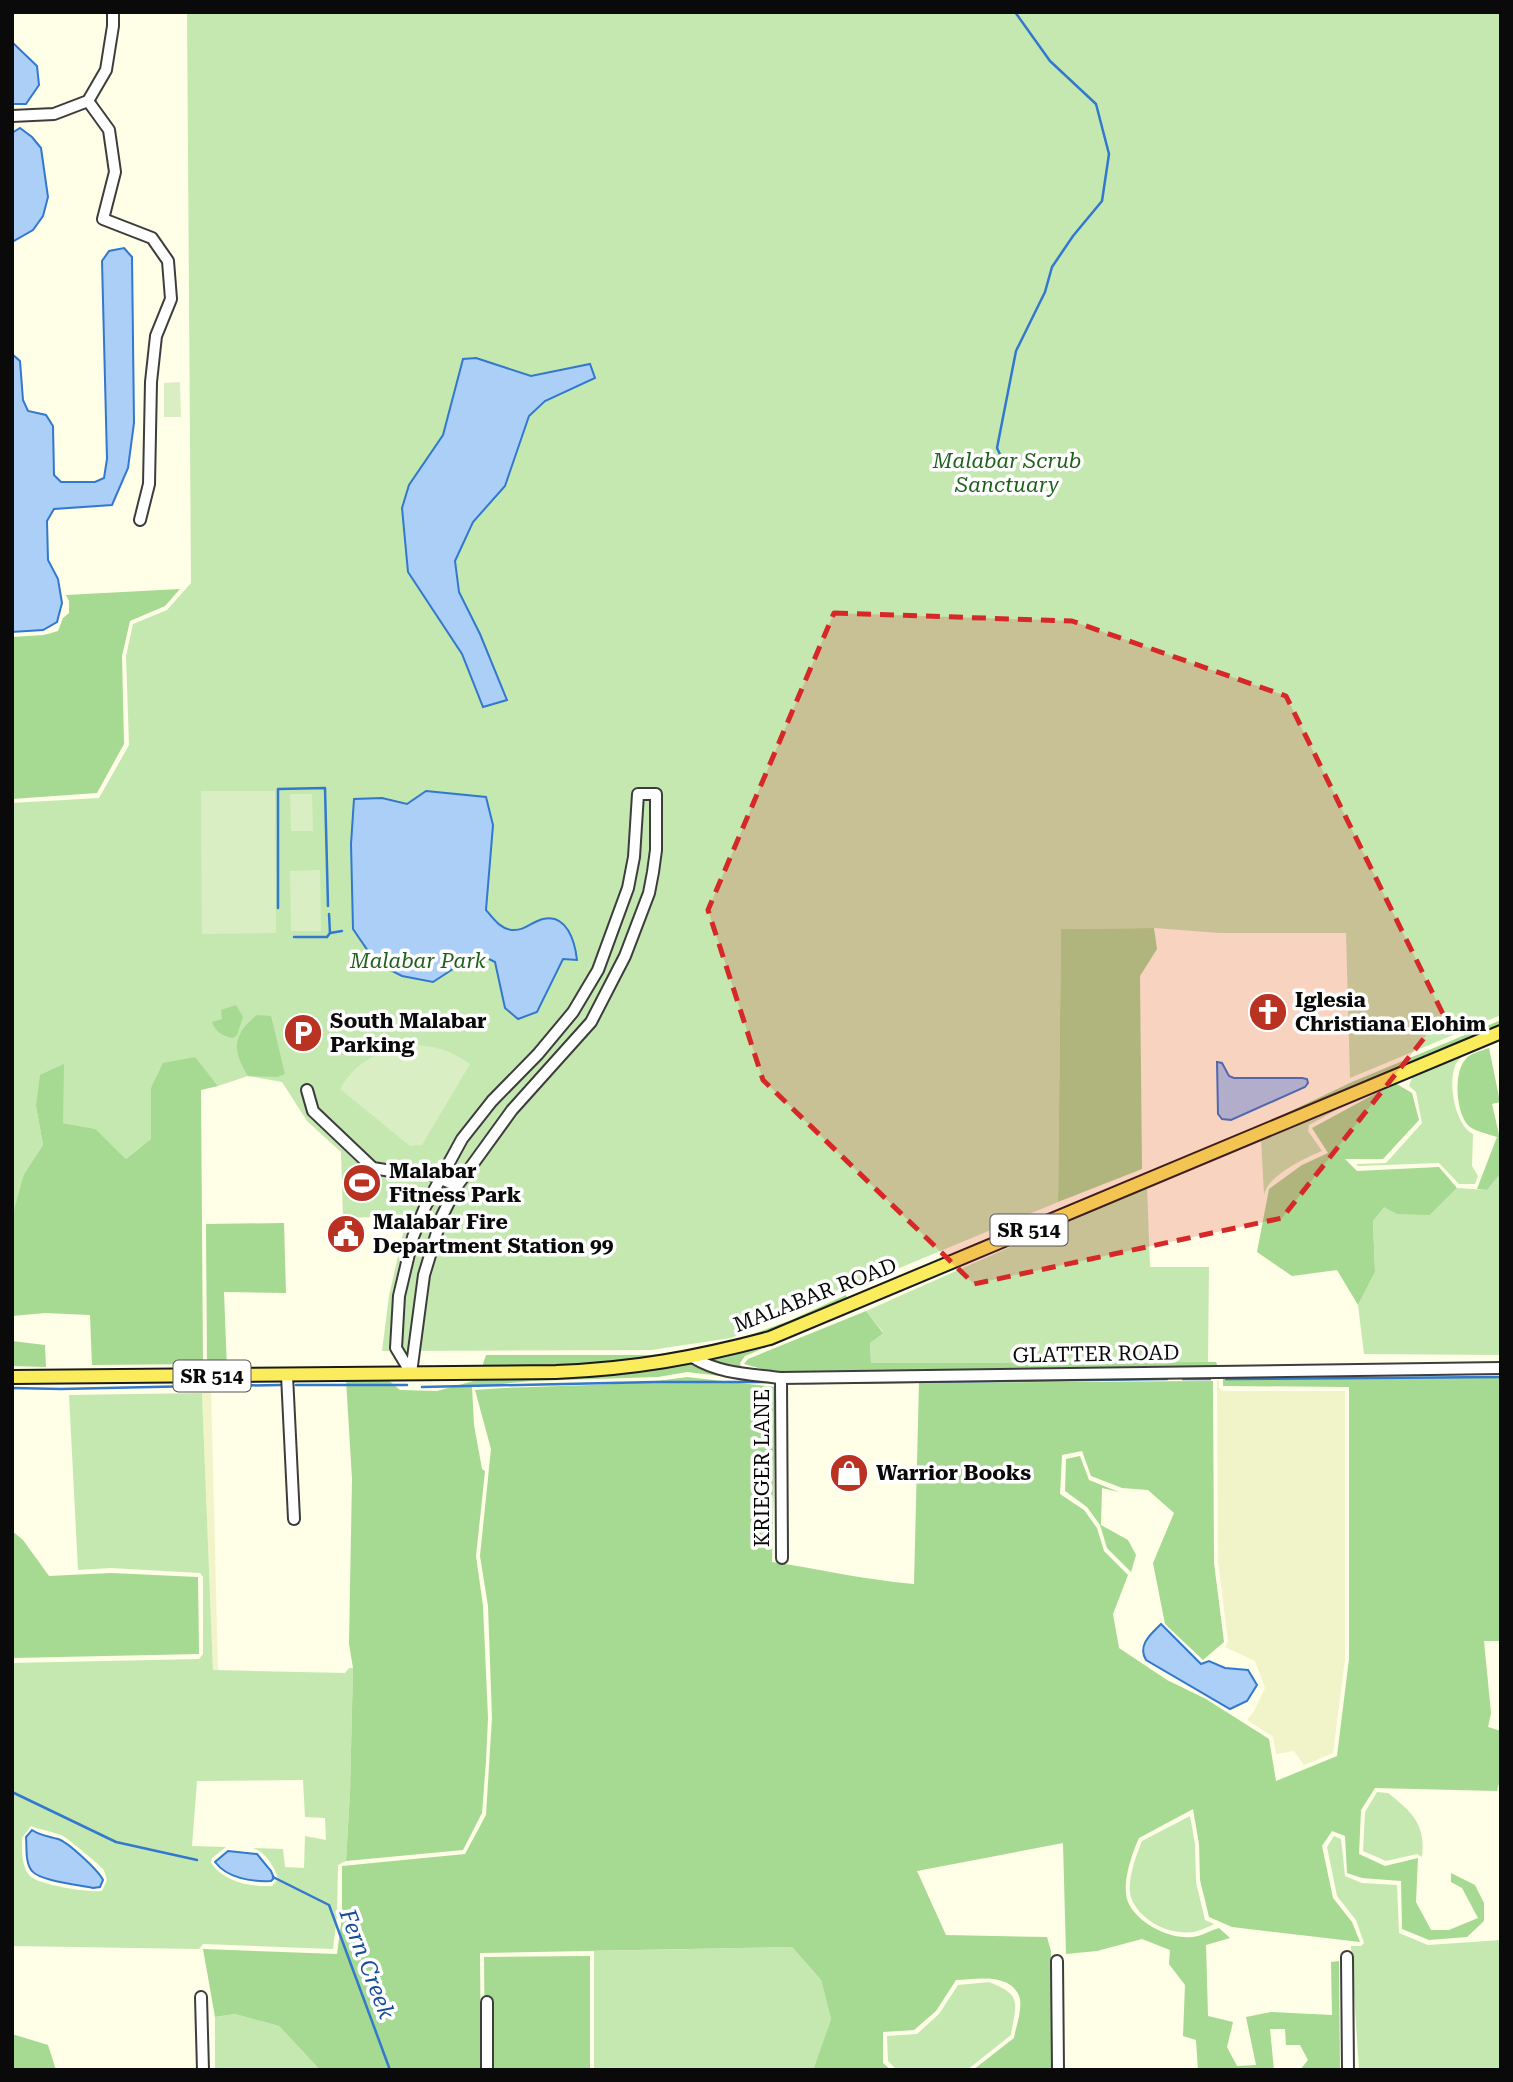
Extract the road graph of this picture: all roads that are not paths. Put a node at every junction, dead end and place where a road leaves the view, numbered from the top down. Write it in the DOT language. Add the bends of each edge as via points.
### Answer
graph roads {
  1 [pos="113,12"];
  2 [pos="88,101"];
  3 [pos="12,116"];
  4 [pos="140,520"];
  5 [pos="598,970"];
  6 [pos="614,982"];
  7 [pos="1501,1032"];
  8 [pos="509,1082"];
  9 [pos="307,1090"];
  10 [pos="525,1095"];
  11 [pos="441,1178"];
  12 [pos="457,1186"];
  13 [pos="694,1358"];
  14 [pos="1501,1368"];
  15 [pos="411,1373"];
  16 [pos="287,1375"];
  17 [pos="12,1377"];
  18 [pos="781,1378"];
  19 [pos="294,1519"];
  20 [pos="782,1558"];
  21 [pos="1347,1957"];
  22 [pos="1057,1961"];
  23 [pos="201,1997"];
  24 [pos="487,2002"];
  25 [pos="203,2070"];
  26 [pos="487,2070"];
  27 [pos="1058,2070"];
  28 [pos="1348,2070"];
  1 -- 2 [label="street" via="106,71"];
  2 -- 3 [label="street" via="54,114"];
  2 -- 4 [label="street" via="109,130 115,172 103,219 152,238 168,261 171,299 156,336 149,484"];
  5 -- 6 [label="street"];
  5 -- 6 [label="street" via="628,888 638,794 656,794 656,850 649,892"];
  5 -- 8 [label="street" via="573,1012"];
  6 -- 10 [label="street" via="591,1022"];
  7 -- 13 [label="main road, MALABAR ROAD / SR 514" via="770,1338"];
  8 -- 10 [label="street"];
  8 -- 11 [label="street" via="461,1139"];
  9 -- 11 [label="street" via="313,1111 373,1168 425,1172"];
  10 -- 12 [label="street"];
  11 -- 12 [label="street"];
  11 -- 15 [label="street" via="413,1237 399,1296 396,1348"];
  12 -- 15 [label="street" via="442,1216 424,1275"];
  13 -- 15 [label="main road, MALABAR ROAD / SR 514" via="616,1369"];
  13 -- 18 [label="street, GLATTER ROAD" via="722,1371"];
  14 -- 18 [label="street, GLATTER ROAD"];
  15 -- 16 [label="main road, MALABAR ROAD / SR 514"];
  16 -- 17 [label="main road, MALABAR ROAD / SR 514"];
  16 -- 19 [label="street"];
  18 -- 20 [label="street, KRIEGER LANE"];
  21 -- 28 [label="street"];
  22 -- 27 [label="street"];
  23 -- 25 [label="street"];
  24 -- 26 [label="street"];
}
